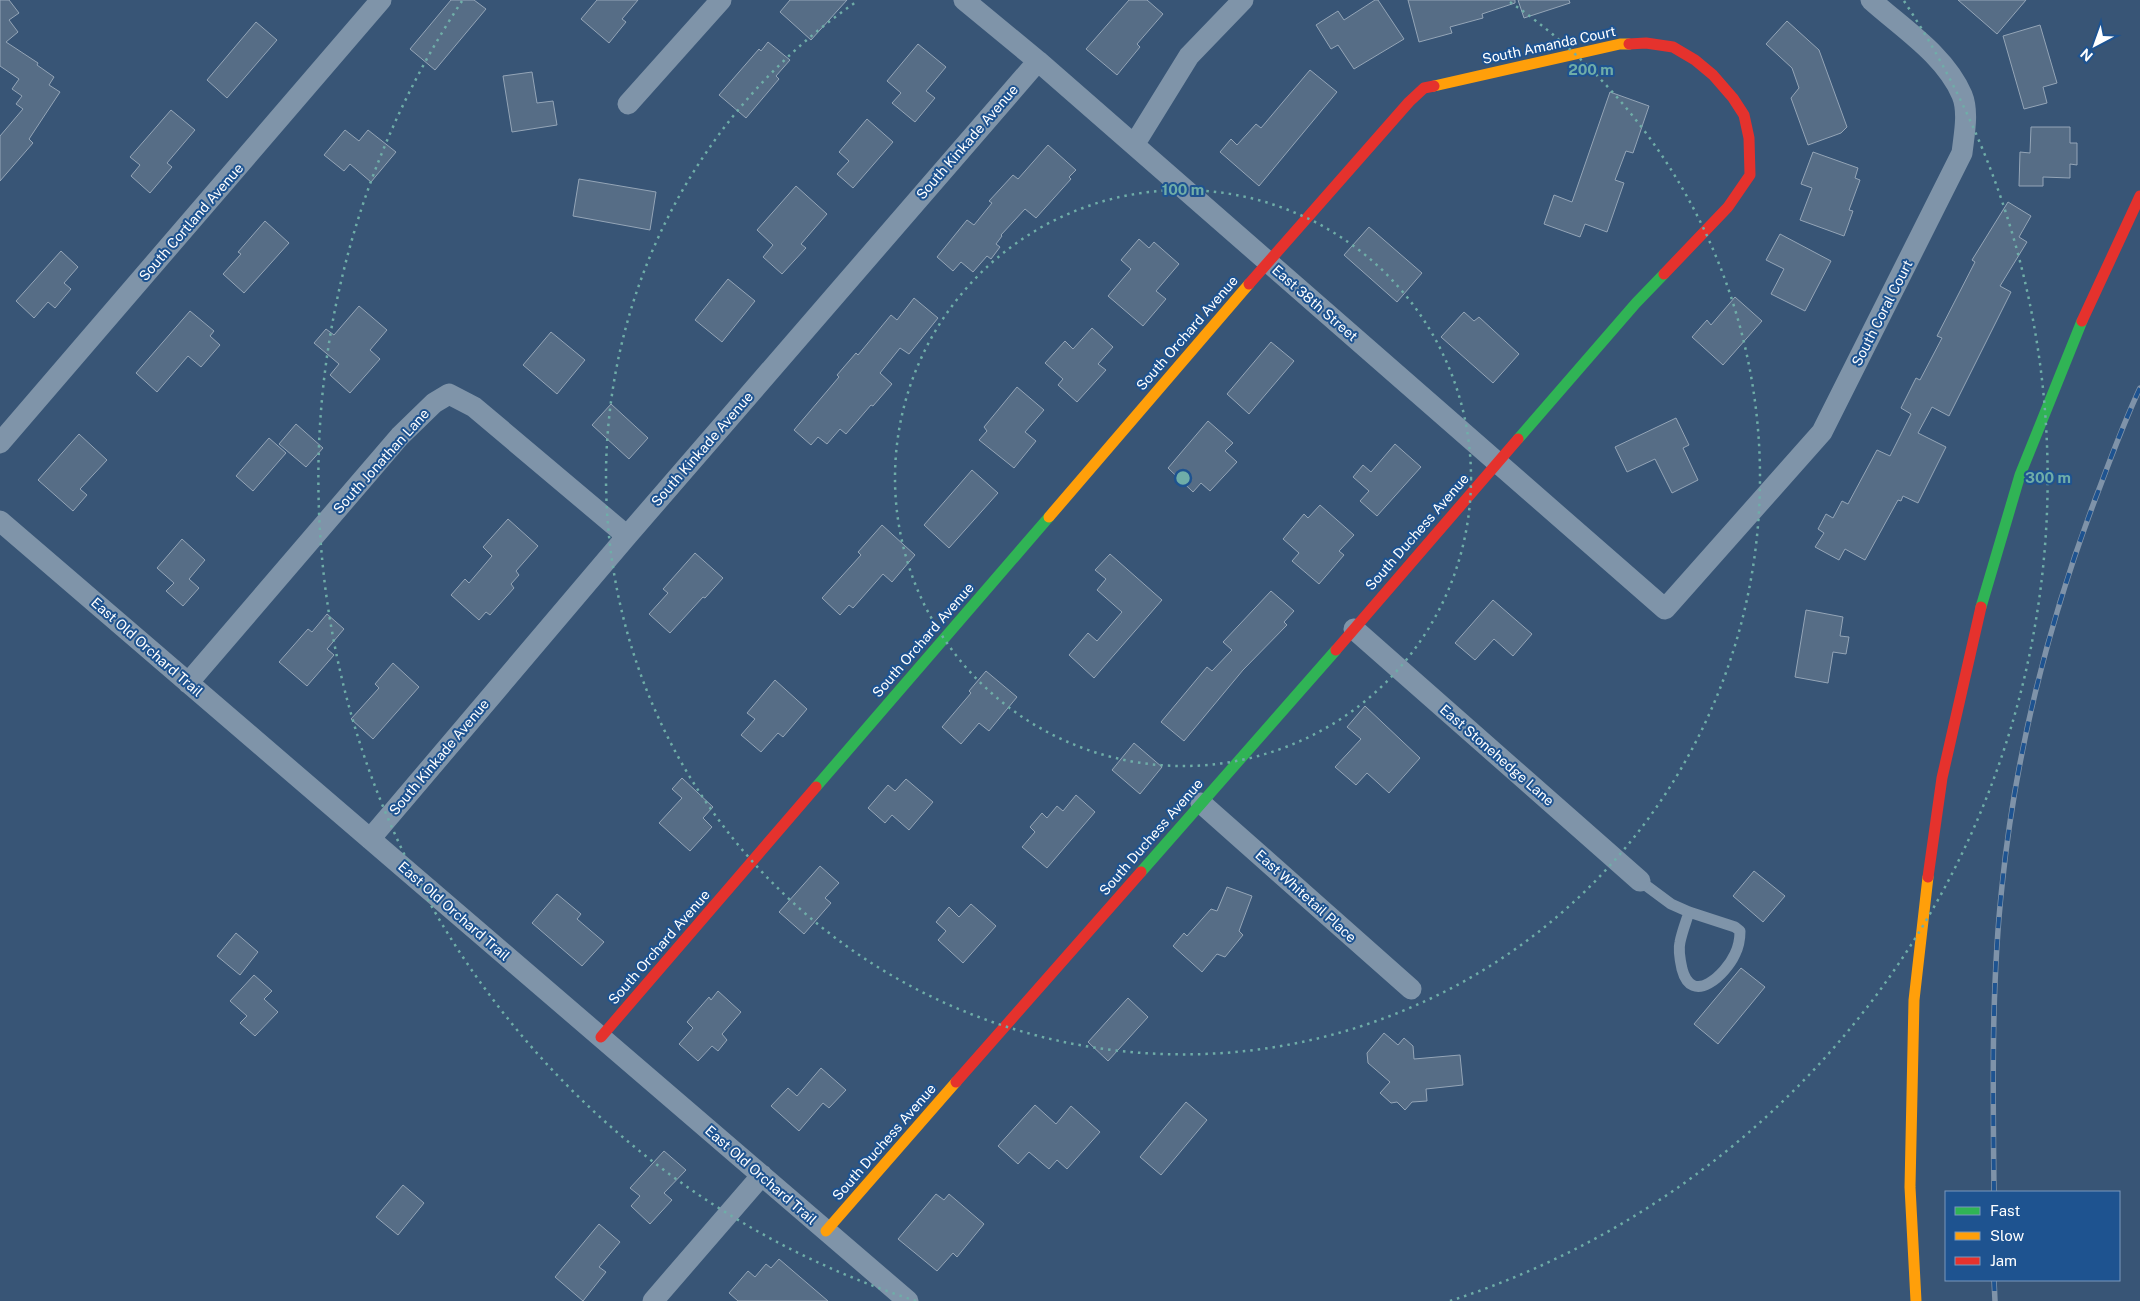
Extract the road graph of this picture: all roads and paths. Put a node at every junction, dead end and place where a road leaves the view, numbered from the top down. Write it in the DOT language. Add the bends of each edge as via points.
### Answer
graph roads {
  1 [pos="381,0"];
  2 [pos="720,0"];
  3 [pos="964,0"];
  4 [pos="1243,0"];
  5 [pos="1871,0"];
  6 [pos="1038,61"];
  7 [pos="628,104"];
  8 [pos="1134,145"];
  9 [pos="2140,196"];
  10 [pos="1268,262"];
  11 [pos="0,443"];
  12 [pos="1498,462"];
  13 [pos="0,521"];
  14 [pos="627,536"];
  15 [pos="1666,609"];
  16 [pos="1354,629"];
  17 [pos="188,683"];
  18 [pos="1201,803"];
  19 [pos="370,839"];
  20 [pos="1640,881"];
  21 [pos="1689,912"];
  22 [pos="1411,990"];
  23 [pos="601,1037"];
  24 [pos="762,1175"];
  25 [pos="826,1231"];
  26 [pos="653,1301"];
  27 [pos="908,1301"];
  28 [pos="1916,1301"];
  1 -- 11 [label="street, South Cortland Avenue"];
  2 -- 7 [label="street"];
  3 -- 6 [label="street, East 38th Street"];
  4 -- 8 [label="street" via="1189,56"];
  5 -- 15 [label="street, South Coral Court" via="1940,62 1962,96 1965,125 1962,153 1822,432"];
  6 -- 8 [label="street, East 38th Street"];
  6 -- 14 [label="street, South Kinkade Avenue"];
  8 -- 10 [label="street, East 38th Street"];
  9 -- 28 [label="street" via="2088,306 2020,475 1978,618 1942,778 1914,1000 1910,1187"];
  10 -- 12 [label="street, East 38th Street"];
  10 -- 12 [label="street, South Amanda Court" via="1424,88 1620,44 1674,47 1696,60 1713,75 1744,115 1749,138 1750,175 1728,207 1636,303"];
  10 -- 23 [label="street, South Orchard Avenue"];
  12 -- 15 [label="street, East 38th Street"];
  12 -- 16 [label="street, South Duchess Avenue"];
  13 -- 17 [label="street, East Old Orchard Trail"];
  14 -- 17 [label="street, South Jonathan Lane" via="474,406 449,394 434,403 400,436"];
  14 -- 19 [label="street, South Kinkade Avenue"];
  16 -- 18 [label="street, South Duchess Avenue"];
  16 -- 20 [label="street, East Stonehedge Lane"];
  17 -- 19 [label="street, East Old Orchard Trail"];
  18 -- 22 [label="street, East Whitetail Place"];
  18 -- 25 [label="street, South Duchess Avenue"];
  19 -- 23 [label="street, East Old Orchard Trail"];
  20 -- 21 [label="lane" via="1671,904"];
  21 -- 21 [label="lane" via="1740,931 1735,955 1714,981 1705,986 1689,983 1680,960 1680,943"];
  23 -- 24 [label="street, East Old Orchard Trail"];
  24 -- 25 [label="street, East Old Orchard Trail"];
  24 -- 26 [label="street"];
  25 -- 27 [label="street, East Old Orchard Trail"];
}
